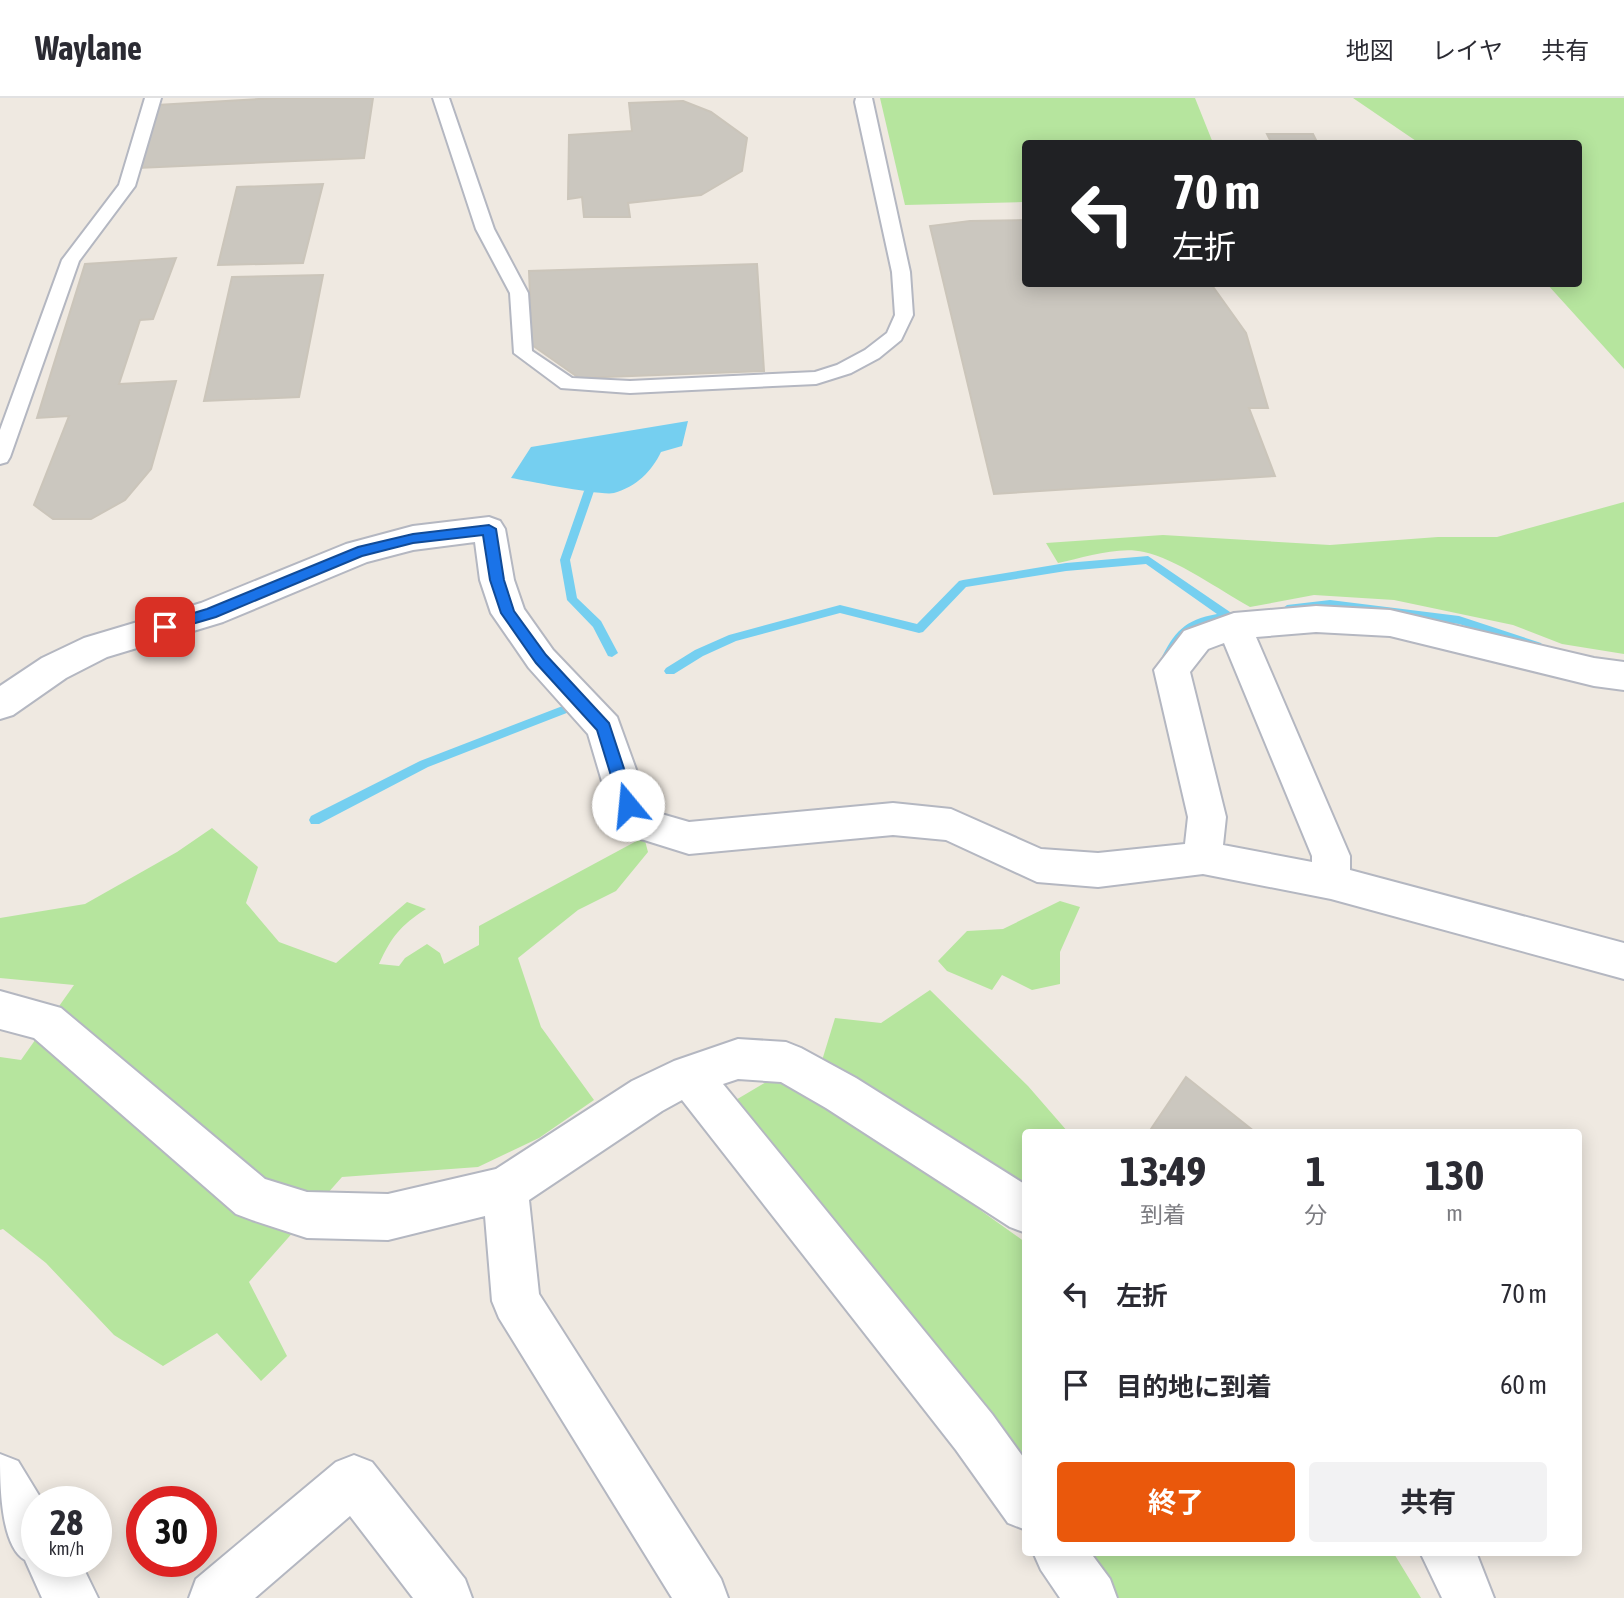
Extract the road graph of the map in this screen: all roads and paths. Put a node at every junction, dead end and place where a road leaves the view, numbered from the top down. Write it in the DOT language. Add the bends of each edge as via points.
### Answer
graph roads {
  1 [pos="153,98"];
  2 [pos="441,98"];
  3 [pos="864,98"];
  4 [pos="0,457"];
  5 [pos="1234,626"];
  6 [pos="1624,676"];
  7 [pos="0,705"];
  8 [pos="1203,858"];
  9 [pos="1331,882"];
  10 [pos="1624,961"];
  11 [pos="0,1010"];
  12 [pos="688,1075"];
  13 [pos="505,1189"];
  14 [pos="1022,1208"];
  15 [pos="0,1479"];
  16 [pos="1022,1500"];
  17 [pos="21,1513"];
  18 [pos="1062,1556"];
  19 [pos="1449,1556"];
  20 [pos="60,1577"];
  21 [pos="72,1598"];
  22 [pos="215,1598"];
  23 [pos="446,1598"];
  24 [pos="702,1598"];
  25 [pos="1091,1598"];
  26 [pos="1468,1598"];
  1 -- 4 [label="lane" via="127,186 71,260"];
  2 -- 3 [label="lane" via="485,229 519,293 523,353 568,384 630,387 816,379 863,359 895,336 904,315 901,272"];
  5 -- 6 [label="street" via="1316,619 1390,623 1594,673"];
  5 -- 8 [label="street" via="1196,640 1172,670 1208,817"];
  5 -- 9 [label="street" via="1331,856"];
  7 -- 8 [label="street" via="54,668 96,647 211,613 358,552 413,538 489,529 508,613 541,659 604,727 638,823 689,838 893,819 951,825 1037,865 1098,870"];
  8 -- 9 [label="street"];
  9 -- 10 [label="street"];
  11 -- 13 [label="street" via="46,1022 252,1198 307,1216 388,1217"];
  12 -- 13 [label="street"];
  12 -- 14 [label="street" via="738,1059 786,1062"];
  12 -- 16 [label="street" via="974,1432"];
  13 -- 24 [label="street" via="516,1301"];
  15 -- 17 [label="street"];
  18 -- 25 [label="street"];
  19 -- 26 [label="street"];
  20 -- 21 [label="street"];
  22 -- 23 [label="street" via="354,1480"];
}
